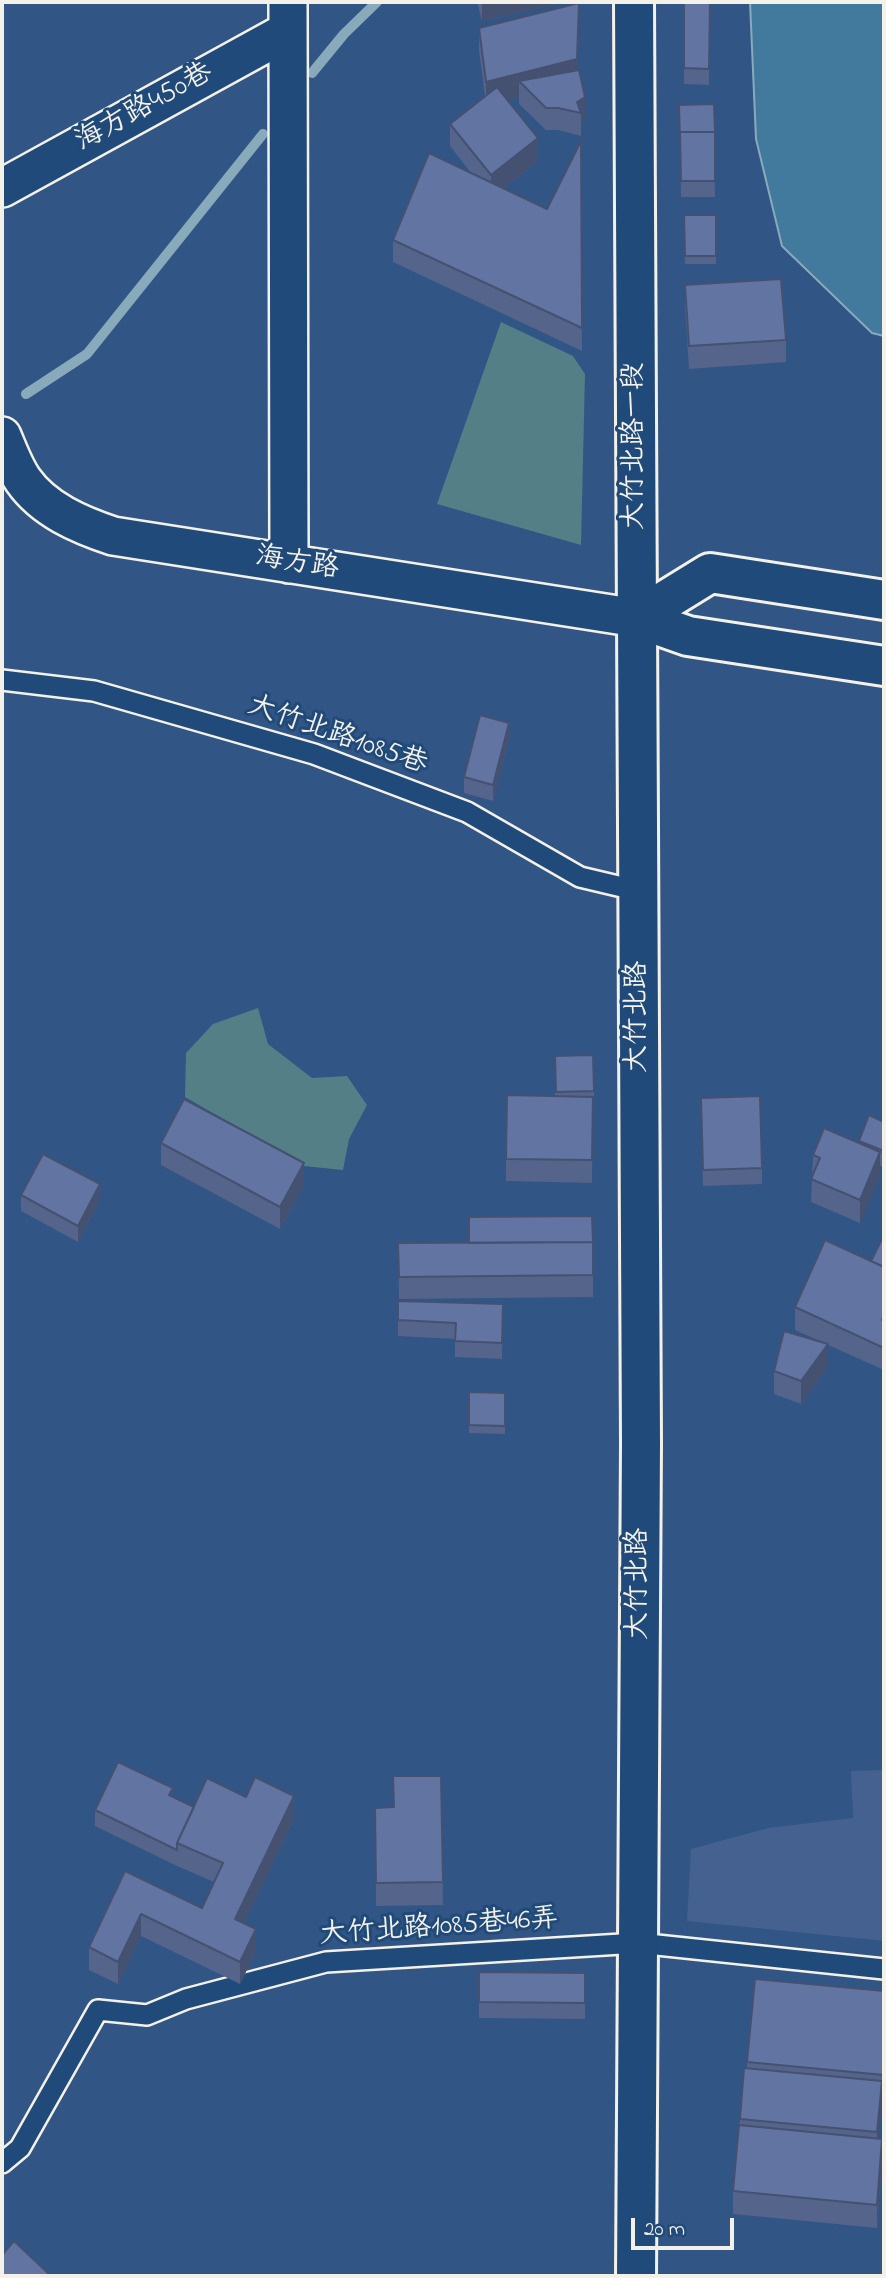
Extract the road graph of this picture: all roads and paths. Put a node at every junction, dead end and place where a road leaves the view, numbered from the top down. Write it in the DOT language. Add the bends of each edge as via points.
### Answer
graph roads {
  1 [pos="634,2"];
  2 [pos="288,16"];
  3 [pos="2,188"];
  4 [pos="2,436"];
  5 [pos="289,564"];
  6 [pos="884,600"];
  7 [pos="637,618"];
  8 [pos="884,666"];
  9 [pos="2,680"];
  10 [pos="639,891"];
  11 [pos="638,1943"];
  12 [pos="884,1969"];
  13 [pos="2,2163"];
  14 [pos="636,2276"];
  1 -- 7 [label="street, 大竹北路一段"];
  2 -- 3 [label="street, 海方路450巷"];
  2 -- 5 [label="street"];
  4 -- 5 [label="street, 海方路" via="23,480 49,506 80,525 113,537"];
  5 -- 7 [label="street, 海方路"];
  6 -- 7 [label="street" via="710,573"];
  7 -- 8 [label="street, 海方路" via="688,636"];
  7 -- 10 [label="street, 大竹北路一段"];
  9 -- 10 [label="lane, 大竹北路1085巷" via="94,691 314,754 467,812 580,877"];
  10 -- 11 [label="street, 大竹北路"];
  11 -- 12 [label="lane"];
  11 -- 13 [label="lane, 大竹北路1085巷46弄" via="326,1962 186,1999 147,2015 98,2010 20,2148"];
  11 -- 14 [label="street, 大竹北路"];
}
